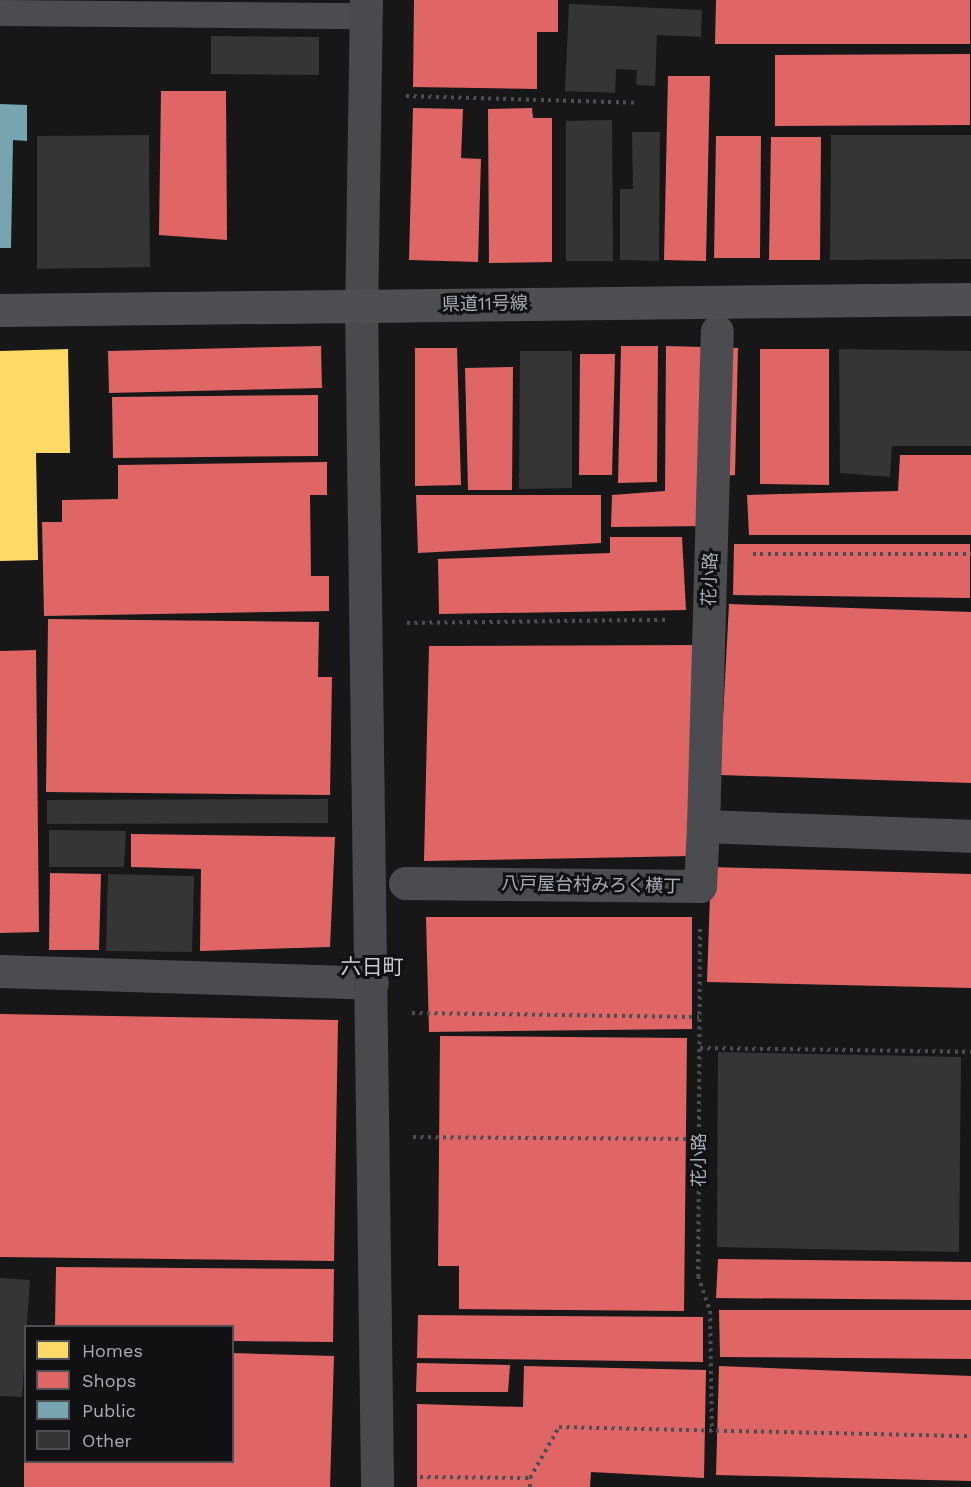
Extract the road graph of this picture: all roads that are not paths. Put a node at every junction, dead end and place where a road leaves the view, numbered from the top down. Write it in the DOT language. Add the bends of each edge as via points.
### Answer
graph roads {
  1 [pos="365,8"];
  2 [pos="0,14"];
  3 [pos="971,299"];
  4 [pos="361,305"];
  5 [pos="0,310"];
  6 [pos="717,331"];
  7 [pos="703,826"];
  8 [pos="971,836"];
  9 [pos="405,883"];
  10 [pos="0,971"];
  11 [pos="372,983"];
  12 [pos="377,1487"];
  1 -- 2 [label="lane"];
  1 -- 4 [label="street"];
  3 -- 4 [label="main road, 県道11号線"];
  4 -- 5 [label="main road, 県道11号線"];
  4 -- 11 [label="street"];
  6 -- 7 [label="street, 花小路"];
  7 -- 8 [label="street"];
  7 -- 9 [label="street, 八戸屋台村みろく横丁" via="700,886"];
  10 -- 11 [label="street"];
  11 -- 12 [label="street"];
}
